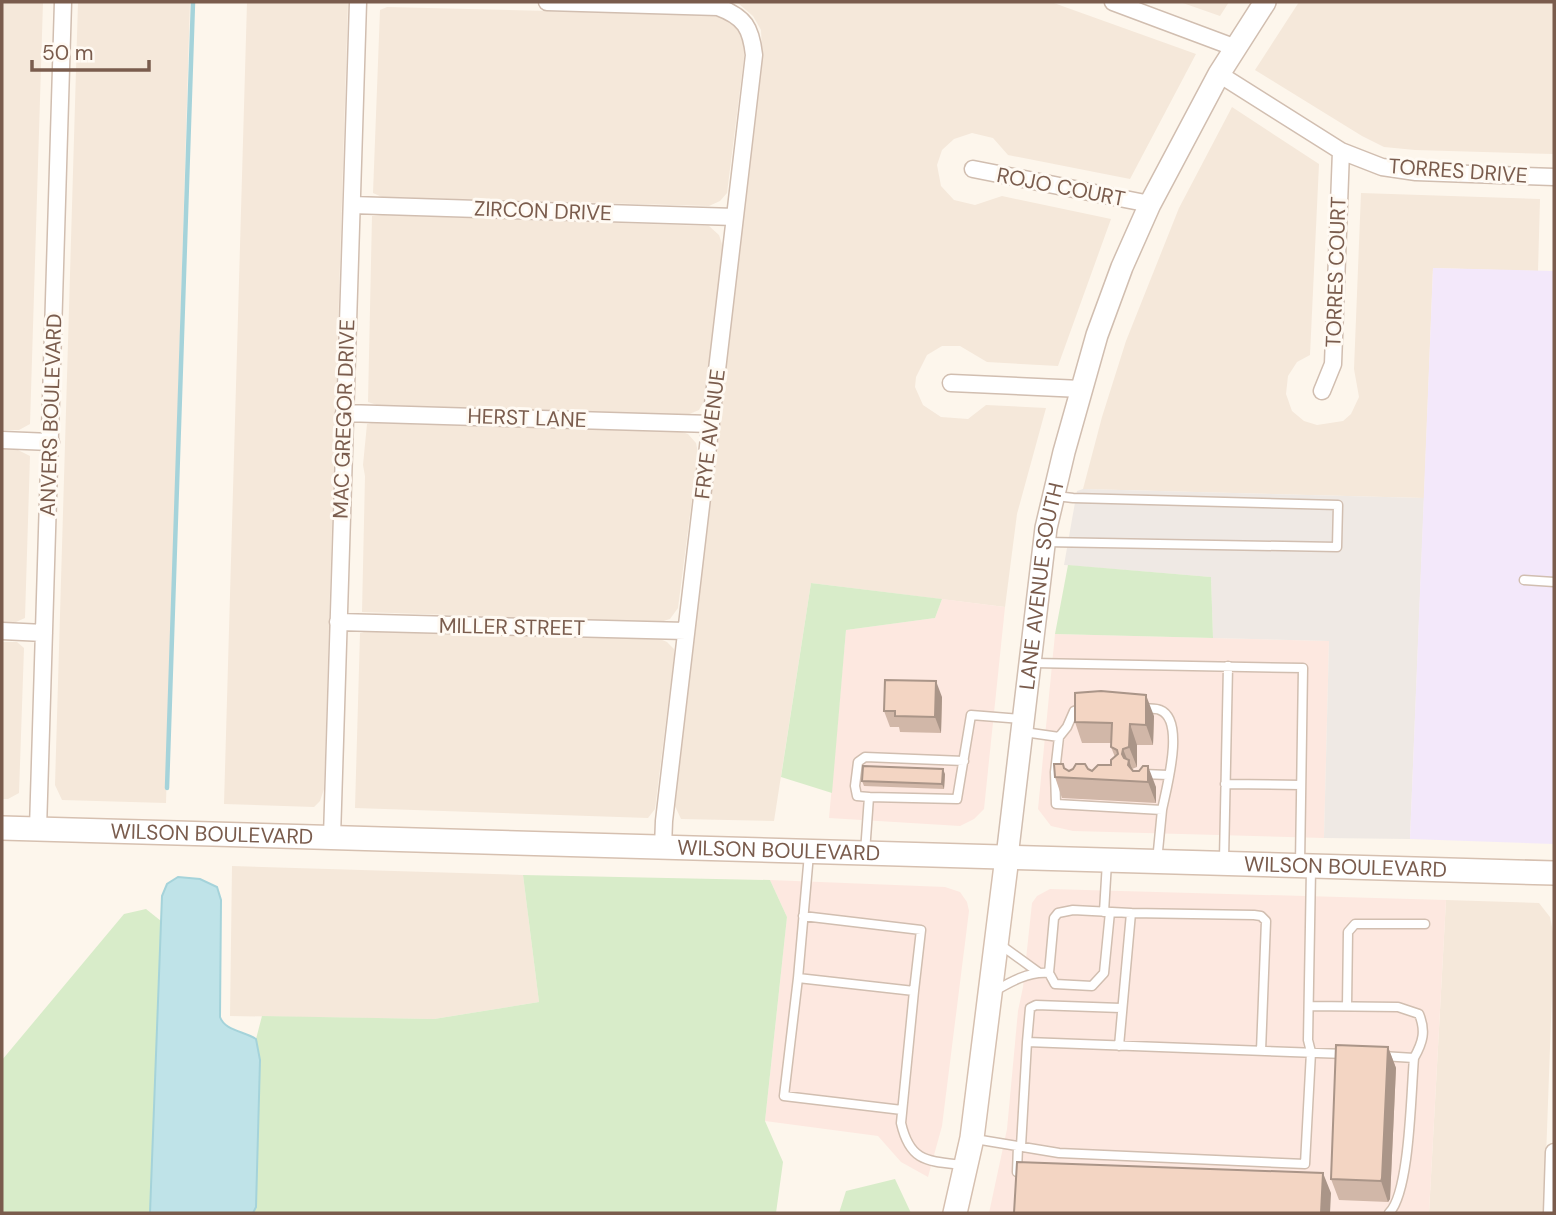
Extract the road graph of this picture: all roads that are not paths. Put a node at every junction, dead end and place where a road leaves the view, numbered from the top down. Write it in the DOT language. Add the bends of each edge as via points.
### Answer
graph roads {
  1 [pos="63,2"];
  2 [pos="358,2"];
  3 [pos="547,2"];
  4 [pos="1113,2"];
  5 [pos="1265,2"];
  6 [pos="1236,48"];
  7 [pos="1219,74"];
  8 [pos="1341,150"];
  9 [pos="973,169"];
  10 [pos="1554,177"];
  11 [pos="1150,204"];
  12 [pos="352,205"];
  13 [pos="734,217"];
  14 [pos="951,383"];
  15 [pos="1082,389"];
  16 [pos="1322,391"];
  17 [pos="344,412"];
  18 [pos="711,424"];
  19 [pos="2,440"];
  20 [pos="51,442"];
  21 [pos="1054,496"];
  22 [pos="1045,542"];
  23 [pos="1524,580"];
  24 [pos="1554,582"];
  25 [pos="338,622"];
  26 [pos="2,631"];
  27 [pos="687,631"];
  28 [pos="44,633"];
  29 [pos="1030,663"];
  30 [pos="1228,666"];
  31 [pos="1092,707"];
  32 [pos="1139,708"];
  33 [pos="1022,725"];
  34 [pos="1059,737"];
  35 [pos="964,761"];
  36 [pos="1055,772"];
  37 [pos="1066,772"];
  38 [pos="1168,775"];
  39 [pos="1225,784"];
  40 [pos="1301,785"];
  41 [pos="1144,786"];
  42 [pos="869,797"];
  43 [pos="1162,810"];
  44 [pos="2,828"];
  45 [pos="38,829"];
  46 [pos="332,837"];
  47 [pos="663,847"];
  48 [pos="809,851"];
  49 [pos="865,853"];
  50 [pos="1007,857"];
  51 [pos="1107,860"];
  52 [pos="1157,861"];
  53 [pos="1224,863"];
  54 [pos="1305,866"];
  55 [pos="1554,873"];
  56 [pos="1107,912"];
  57 [pos="1131,913"];
  58 [pos="803,916"];
  59 [pos="1424,924"];
  60 [pos="998,942"];
  61 [pos="1038,972"];
  62 [pos="1049,973"];
  63 [pos="798,978"];
  64 [pos="914,991"];
  65 [pos="991,993"];
  66 [pos="1309,1006"];
  67 [pos="1347,1006"];
  68 [pos="1121,1008"];
  69 [pos="1027,1042"];
  70 [pos="1119,1046"];
  71 [pos="1261,1051"];
  72 [pos="1311,1052"];
  73 [pos="1350,1054"];
  74 [pos="1375,1056"];
  75 [pos="1414,1058"];
  76 [pos="902,1110"];
  77 [pos="972,1138"];
  78 [pos="1019,1146"];
  79 [pos="1554,1152"];
  80 [pos="966,1165"];
  81 [pos="1016,1186"];
  82 [pos="955,1213"];
  83 [pos="1390,1213"];
  84 [pos="1552,1213"];
  1 -- 20 [label="street, ANVERS BOULEVARD"];
  2 -- 12 [label="street, MAC GREGOR DRIVE"];
  3 -- 13 [label="street, FRYE AVENUE" via="719,8 745,22 754,55"];
  4 -- 6 [label="street"];
  5 -- 6 [label="street, LANE AVENUE SOUTH"];
  6 -- 7 [label="street, LANE AVENUE SOUTH"];
  7 -- 8 [label="street, TORRES DRIVE"];
  7 -- 11 [label="street, LANE AVENUE SOUTH"];
  8 -- 10 [label="street, TORRES DRIVE" via="1399,171"];
  8 -- 16 [label="street, TORRES COURT" via="1333,364"];
  9 -- 11 [label="street, ROJO COURT"];
  11 -- 15 [label="street, LANE AVENUE SOUTH" via="1122,267"];
  12 -- 13 [label="street, ZIRCON DRIVE"];
  12 -- 17 [label="street, MAC GREGOR DRIVE"];
  13 -- 18 [label="street, FRYE AVENUE"];
  14 -- 15 [label="street"];
  15 -- 21 [label="street, LANE AVENUE SOUTH"];
  17 -- 18 [label="street, HERST LANE"];
  17 -- 25 [label="street, MAC GREGOR DRIVE"];
  18 -- 27 [label="street, FRYE AVENUE"];
  19 -- 20 [label="street"];
  20 -- 28 [label="street, ANVERS BOULEVARD"];
  21 -- 22 [label="street, LANE AVENUE SOUTH"];
  21 -- 22 [label="lane" via="1338,505 1337,547"];
  22 -- 29 [label="street, LANE AVENUE SOUTH"];
  23 -- 24 [label="lane"];
  25 -- 27 [label="street, MILLER STREET"];
  25 -- 46 [label="street, MAC GREGOR DRIVE"];
  26 -- 28 [label="street"];
  27 -- 47 [label="street, FRYE AVENUE"];
  28 -- 45 [label="street, ANVERS BOULEVARD"];
  29 -- 30 [label="lane"];
  29 -- 33 [label="street, LANE AVENUE SOUTH"];
  30 -- 39 [label="lane"];
  30 -- 40 [label="lane" via="1303,668"];
  31 -- 34 [label="lane" via="1074,711"];
  32 -- 38 [label="lane" via="1160,710 1169,718 1174,730"];
  33 -- 34 [label="lane"];
  33 -- 35 [label="lane" via="971,715"];
  33 -- 50 [label="street, LANE AVENUE SOUTH"];
  34 -- 36 [label="lane"];
  35 -- 42 [label="lane" via="957,799"];
  35 -- 42 [label="lane" via="865,757 858,762 855,786 857,796"];
  36 -- 37 [label="lane"];
  36 -- 43 [label="lane" via="1056,804"];
  38 -- 41 [label="lane" via="1141,774"];
  38 -- 43 [label="lane"];
  39 -- 40 [label="lane"];
  39 -- 53 [label="lane"];
  40 -- 54 [label="lane"];
  42 -- 49 [label="lane"];
  43 -- 52 [label="lane"];
  44 -- 45 [label="main road, WILSON BOULEVARD"];
  45 -- 46 [label="main road, WILSON BOULEVARD"];
  46 -- 47 [label="main road, WILSON BOULEVARD"];
  47 -- 48 [label="main road, WILSON BOULEVARD"];
  48 -- 49 [label="main road, WILSON BOULEVARD"];
  48 -- 58 [label="lane"];
  49 -- 50 [label="main road, WILSON BOULEVARD"];
  50 -- 51 [label="main road, WILSON BOULEVARD"];
  50 -- 60 [label="main road, LANE AVENUE SOUTH"];
  51 -- 52 [label="main road, WILSON BOULEVARD"];
  51 -- 56 [label="lane"];
  52 -- 53 [label="main road, WILSON BOULEVARD"];
  53 -- 54 [label="main road, WILSON BOULEVARD"];
  54 -- 55 [label="main road, WILSON BOULEVARD"];
  54 -- 66 [label="lane"];
  56 -- 57 [label="lane"];
  56 -- 62 [label="lane" via="1058,913"];
  56 -- 62 [label="lane" via="1104,973 1099,980 1092,986 1055,984"];
  57 -- 68 [label="lane"];
  57 -- 71 [label="lane" via="1254,915 1266,921"];
  58 -- 63 [label="lane"];
  58 -- 64 [label="lane" via="921,930"];
  59 -- 67 [label="lane" via="1354,924 1348,932"];
  60 -- 61 [label="lane"];
  60 -- 65 [label="main road, LANE AVENUE SOUTH"];
  61 -- 62 [label="lane"];
  61 -- 65 [label="lane"];
  63 -- 64 [label="lane"];
  63 -- 76 [label="lane" via="784,1096"];
  64 -- 76 [label="lane"];
  65 -- 77 [label="main road, LANE AVENUE SOUTH"];
  66 -- 67 [label="lane"];
  66 -- 72 [label="lane"];
  67 -- 75 [label="lane" via="1398,1007 1419,1014 1422,1042"];
  68 -- 69 [label="lane" via="1036,1005 1028,1016"];
  68 -- 70 [label="lane"];
  69 -- 70 [label="lane"];
  69 -- 78 [label="lane"];
  70 -- 71 [label="lane"];
  71 -- 72 [label="lane"];
  72 -- 73 [label="lane"];
  72 -- 78 [label="lane" via="1305,1164 1059,1153"];
  74 -- 75 [label="lane"];
  75 -- 83 [label="lane" via="1404,1176"];
  76 -- 80 [label="lane" via="905,1141 913,1153 923,1159"];
  77 -- 78 [label="lane"];
  77 -- 80 [label="main road, LANE AVENUE SOUTH"];
  78 -- 81 [label="lane"];
  79 -- 84 [label="street"];
  80 -- 82 [label="main road, LANE AVENUE SOUTH"];
}
